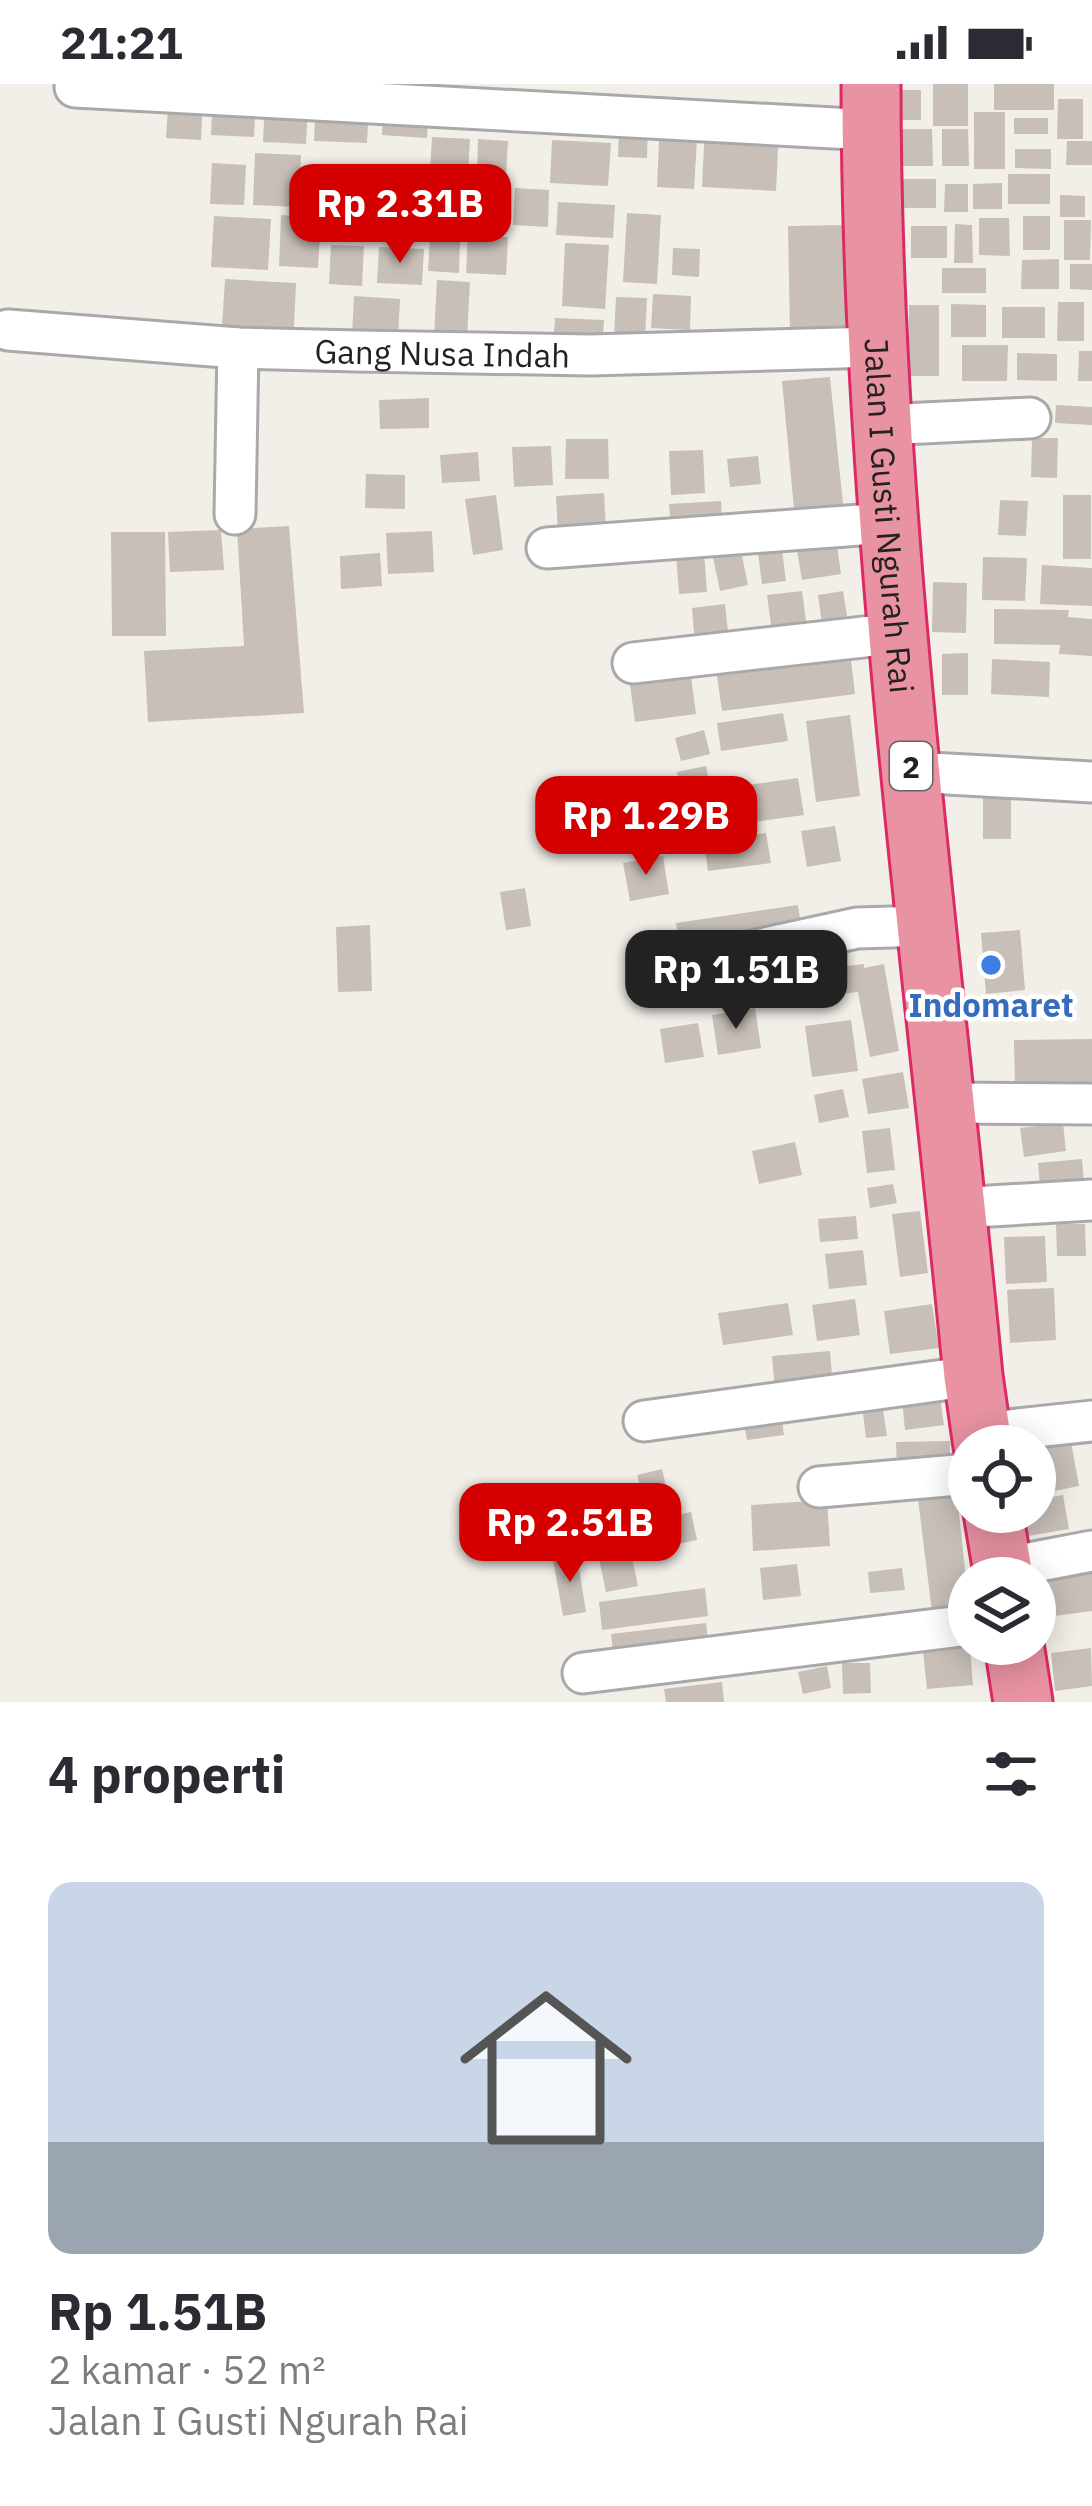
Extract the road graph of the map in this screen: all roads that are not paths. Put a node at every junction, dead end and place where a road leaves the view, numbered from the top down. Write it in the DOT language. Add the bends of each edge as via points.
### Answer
graph roads {
  1 [pos="75,87"];
  2 [pos="326,92"];
  3 [pos="872,107"];
  4 [pos="8,330"];
  5 [pos="876,347"];
  6 [pos="238,348"];
  7 [pos="1030,418"];
  8 [pos="881,425"];
  9 [pos="235,514"];
  10 [pos="887,523"];
  11 [pos="547,548"];
  12 [pos="899,633"];
  13 [pos="633,663"];
  14 [pos="912,772"];
  15 [pos="1092,782"];
  16 [pos="927,926"];
  17 [pos="729,956"];
  18 [pos="946,1103"];
  19 [pos="1092,1104"];
  20 [pos="1092,1200"];
  21 [pos="957,1208"];
  22 [pos="973,1376"];
  23 [pos="644,1421"];
  24 [pos="1092,1421"];
  25 [pos="976,1425"];
  26 [pos="1056,1430"];
  27 [pos="948,1458"];
  28 [pos="819,1487"];
  29 [pos="1092,1551"];
  30 [pos="1056,1560"];
  31 [pos="948,1627"];
  32 [pos="1017,1665"];
  33 [pos="583,1673"];
  34 [pos="1023,1702"];
  1 -- 2 [label="street"];
  2 -- 3 [label="street"];
  3 -- 5 [label="highway, Jalan I Gusti Ngurah Rai / 2"];
  4 -- 6 [label="street, Gang Nusa Indah"];
  5 -- 6 [label="street, Gang Nusa Indah" via="590,355"];
  5 -- 8 [label="highway, Jalan I Gusti Ngurah Rai / 2"];
  6 -- 9 [label="street"];
  7 -- 8 [label="street"];
  8 -- 10 [label="highway, Jalan I Gusti Ngurah Rai / 2"];
  10 -- 11 [label="street"];
  10 -- 12 [label="highway, Jalan I Gusti Ngurah Rai / 2"];
  12 -- 13 [label="street"];
  12 -- 14 [label="highway, Jalan I Gusti Ngurah Rai / 2"];
  14 -- 15 [label="street"];
  14 -- 16 [label="highway, Jalan I Gusti Ngurah Rai / 2"];
  16 -- 17 [label="street" via="857,928"];
  16 -- 18 [label="highway, Jalan I Gusti Ngurah Rai / 2"];
  18 -- 19 [label="street"];
  18 -- 21 [label="highway, Jalan I Gusti Ngurah Rai / 2"];
  20 -- 21 [label="street"];
  21 -- 22 [label="highway, Jalan I Gusti Ngurah Rai / 2"];
  22 -- 23 [label="street"];
  22 -- 25 [label="highway, Jalan I Gusti Ngurah Rai / 2"];
  24 -- 26 [label="street"];
  27 -- 28 [label="street"];
  29 -- 30 [label="street"];
  31 -- 33 [label="street"];
  32 -- 34 [label="highway"];
}
